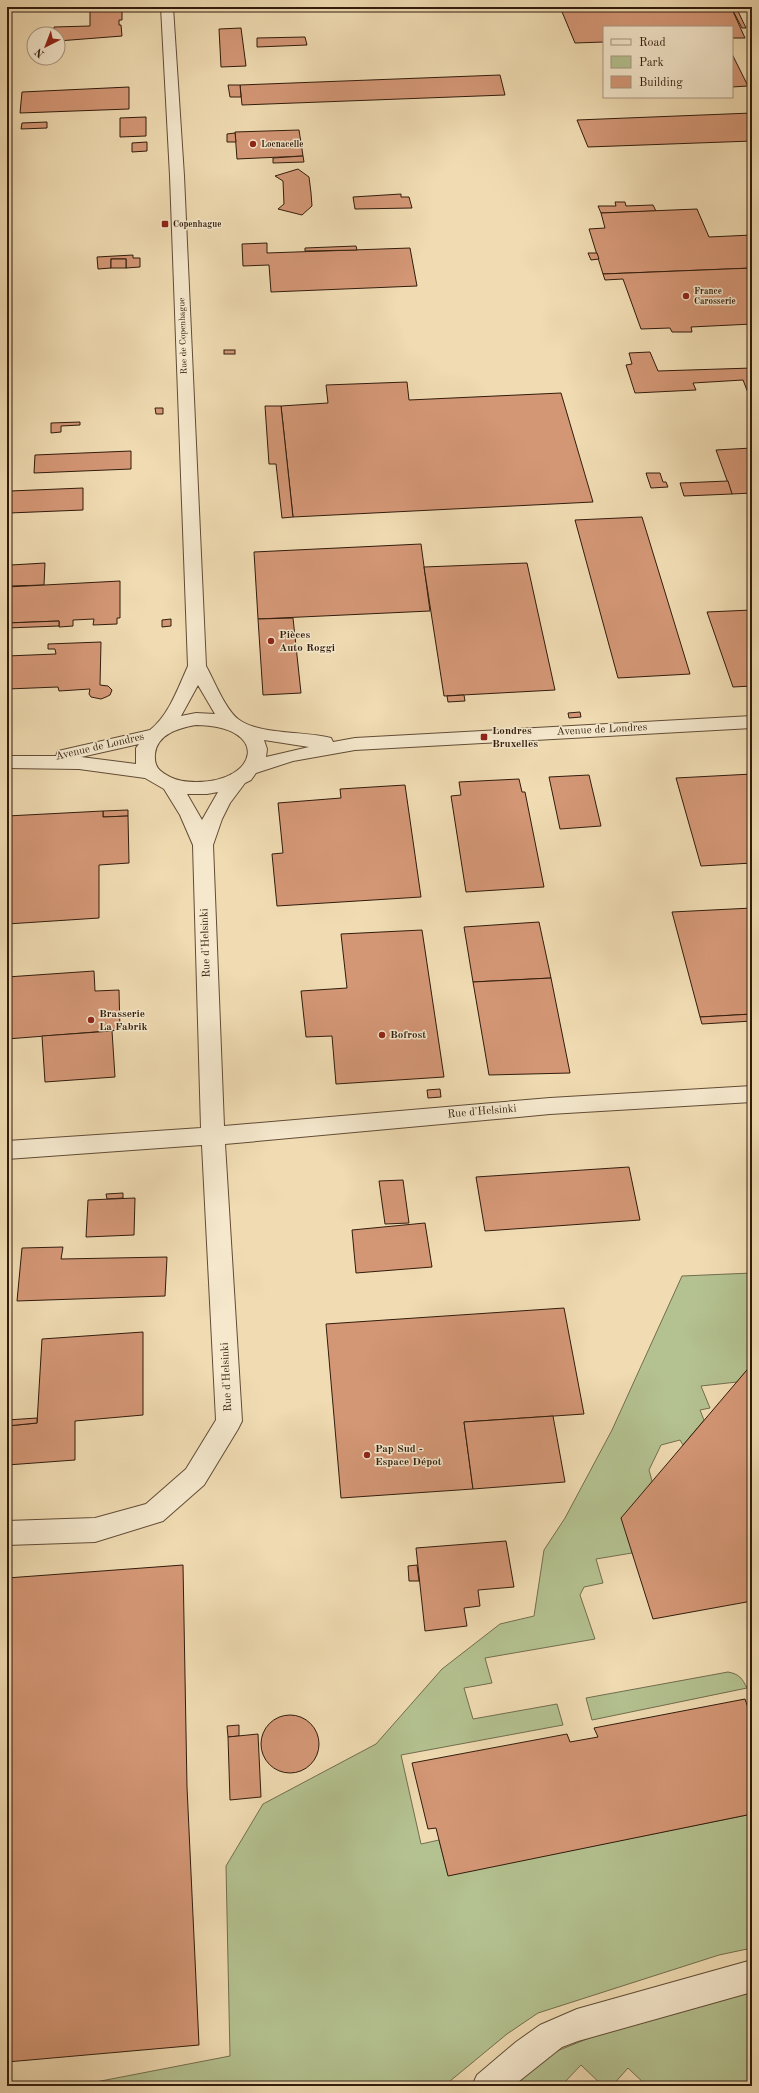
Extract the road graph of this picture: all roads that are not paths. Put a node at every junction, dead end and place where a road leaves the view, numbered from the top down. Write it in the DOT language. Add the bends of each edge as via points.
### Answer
graph roads {
  1 [pos="167,7"];
  2 [pos="197,666"];
  3 [pos="752,722"];
  4 [pos="239,727"];
  5 [pos="160,731"];
  6 [pos="355,744"];
  7 [pos="44,760"];
  8 [pos="7,762"];
  9 [pos="253,768"];
  10 [pos="151,773"];
  11 [pos="237,780"];
  12 [pos="171,785"];
  13 [pos="203,845"];
  14 [pos="752,1094"];
  15 [pos="213,1136"];
  16 [pos="7,1150"];
  17 [pos="7,1533"];
  18 [pos="752,1976"];
  19 [pos="488,2086"];
  1 -- 2 [label="street, Rue de Copenhague" via="177,176"];
  2 -- 4 [label="street, Rue de Copenhague" via="220,708"];
  2 -- 5 [label="street, Rue de Copenhague" via="186,692"];
  3 -- 6 [label="street, Avenue de Londres"];
  4 -- 5 [label="street" via="212,719 196,719 182,721"];
  4 -- 6 [label="street, Avenue de Londres" via="290,739"];
  4 -- 9 [label="street" via="256,743 258,756"];
  5 -- 7 [label="street, Avenue de Londres"];
  5 -- 10 [label="street" via="147,744 143,753 144,762"];
  6 -- 9 [label="street, Avenue de Londres" via="290,756"];
  7 -- 8 [label="street, Avenue de Londres"];
  7 -- 10 [label="street, Avenue de Londres" via="106,765"];
  9 -- 11 [label="street"];
  10 -- 12 [label="street"];
  11 -- 12 [label="street" via="201,790"];
  11 -- 13 [label="street, Rue d'Helsinki" via="215,812"];
  12 -- 13 [label="street, Rue d'Helsinki" via="190,815"];
  13 -- 15 [label="street, Rue d'Helsinki"];
  14 -- 15 [label="street, Rue d'Helsinki" via="550,1106"];
  15 -- 16 [label="street, Rue d'Helsinki"];
  15 -- 17 [label="street, Rue d'Helsinki" via="229,1421 195,1477 154,1513 95,1530"];
  18 -- 19 [label="street" via="577,2025 551,2036"];
}
